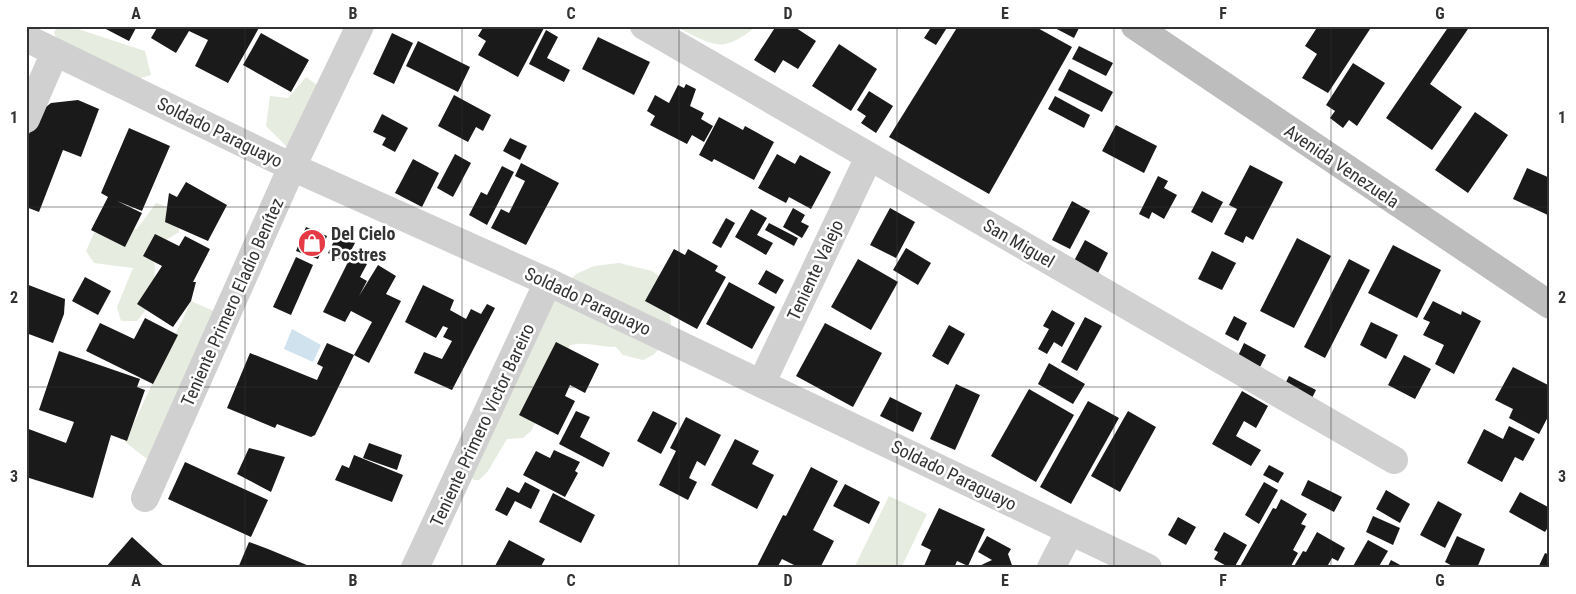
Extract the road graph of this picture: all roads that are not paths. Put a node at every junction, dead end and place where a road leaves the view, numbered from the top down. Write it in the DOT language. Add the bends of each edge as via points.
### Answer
graph roads {
  1 [pos="360,26"];
  2 [pos="644,26"];
  3 [pos="1135,26"];
  4 [pos="26,38"];
  5 [pos="55,52"];
  6 [pos="26,119"];
  7 [pos="869,157"];
  8 [pos="292,168"];
  9 [pos="548,282"];
  10 [pos="1550,305"];
  11 [pos="762,382"];
  12 [pos="1394,460"];
  13 [pos="145,498"];
  14 [pos="1070,531"];
  15 [pos="421,566"];
  16 [pos="1051,568"];
  17 [pos="1148,568"];
  1 -- 8 [label="street, Teniente Primero Eladio Benítez"];
  2 -- 7 [label="street, San Miguel"];
  3 -- 10 [label="main road, Avenida Venezuela"];
  4 -- 5 [label="street, Soldado Paraguayo"];
  5 -- 6 [label="street"];
  5 -- 8 [label="street, Soldado Paraguayo"];
  7 -- 11 [label="street, Teniente Valejo"];
  7 -- 12 [label="street, San Miguel"];
  8 -- 9 [label="street, Soldado Paraguayo"];
  8 -- 13 [label="street, Teniente Primero Eladio Benítez"];
  9 -- 11 [label="street, Soldado Paraguayo"];
  9 -- 15 [label="street, Teniente Primero Victor Bareiro"];
  11 -- 14 [label="street, Soldado Paraguayo"];
  14 -- 16 [label="street"];
  14 -- 17 [label="street, Soldado Paraguayo"];
}
